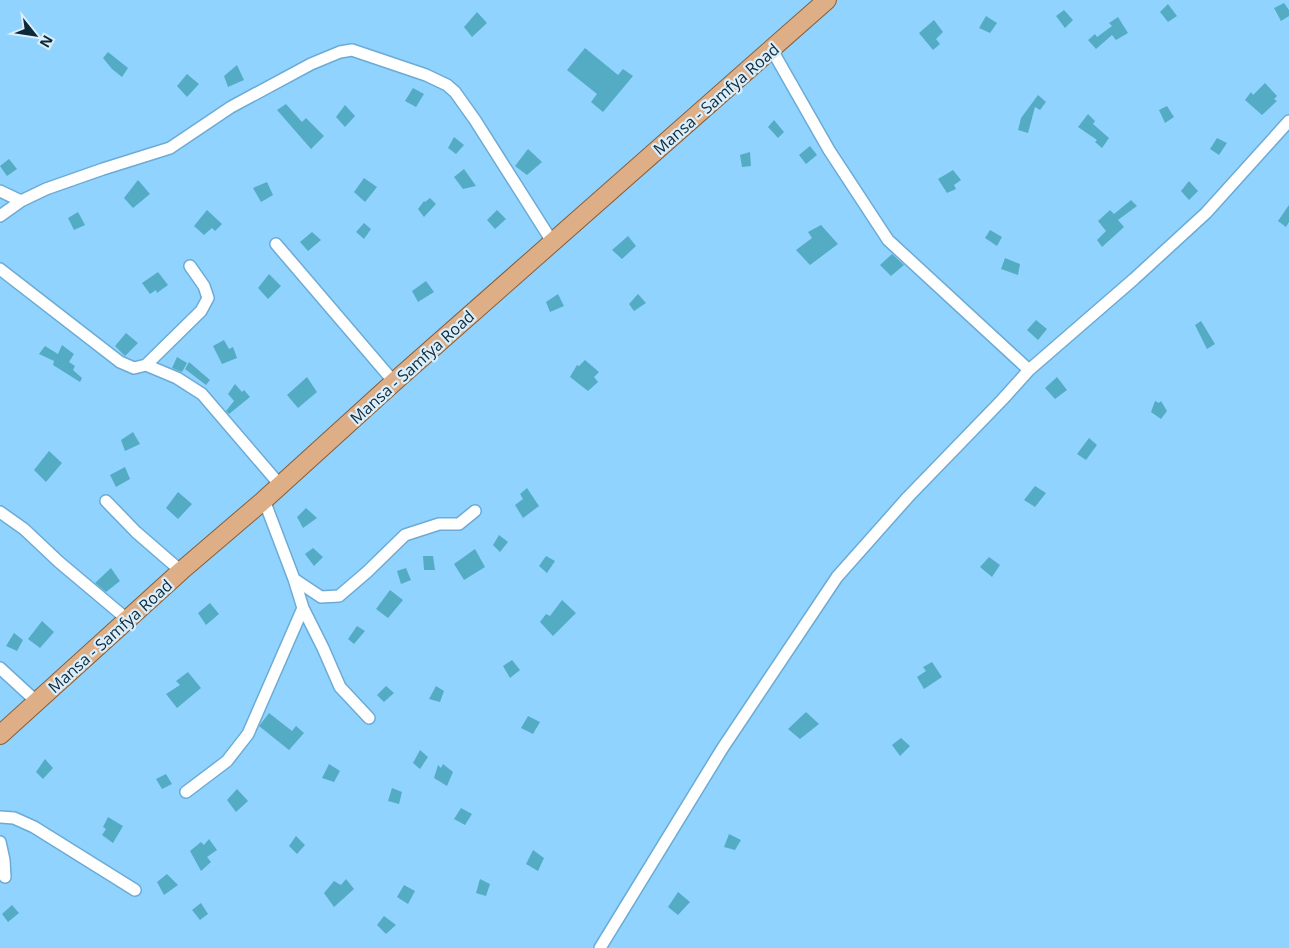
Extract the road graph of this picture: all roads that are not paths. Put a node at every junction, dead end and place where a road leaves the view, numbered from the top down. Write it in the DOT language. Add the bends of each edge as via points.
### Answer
graph roads {
  1 [pos="827,0"];
  2 [pos="772,50"];
  3 [pos="1289,122"];
  4 [pos="0,191"];
  5 [pos="21,201"];
  6 [pos="0,216"];
  7 [pos="553,242"];
  8 [pos="276,244"];
  9 [pos="190,266"];
  10 [pos="0,269"];
  11 [pos="146,365"];
  12 [pos="1029,370"];
  13 [pos="394,382"];
  14 [pos="280,485"];
  15 [pos="264,500"];
  16 [pos="106,501"];
  17 [pos="475,511"];
  18 [pos="0,512"];
  19 [pos="181,571"];
  20 [pos="294,579"];
  21 [pos="303,608"];
  22 [pos="128,620"];
  23 [pos="0,668"];
  24 [pos="37,702"];
  25 [pos="369,718"];
  26 [pos="0,735"];
  27 [pos="186,792"];
  28 [pos="0,817"];
  29 [pos="0,842"];
  30 [pos="5,877"];
  31 [pos="135,890"];
  32 [pos="600,948"];
  1 -- 2 [label="main road, Mansa - Samfya Road"];
  2 -- 7 [label="main road, Mansa - Samfya Road"];
  2 -- 12 [label="street" via="829,150 888,240"];
  3 -- 12 [label="street" via="1206,213"];
  4 -- 5 [label="street"];
  5 -- 6 [label="street"];
  5 -- 7 [label="street" via="46,189 170,148 239,102 310,64 352,50 426,75 455,92"];
  7 -- 13 [label="main road, Mansa - Samfya Road"];
  8 -- 13 [label="street"];
  9 -- 11 [label="street" via="208,298 202,311"];
  10 -- 11 [label="street" via="120,362 134,368"];
  11 -- 14 [label="street" via="177,378 202,394"];
  12 -- 32 [label="street" via="837,577 722,749"];
  13 -- 14 [label="main road, Mansa - Samfya Road"];
  14 -- 15 [label="main road, Mansa - Samfya Road"];
  15 -- 19 [label="main road, Mansa - Samfya Road"];
  15 -- 20 [label="street"];
  16 -- 19 [label="street"];
  17 -- 20 [label="street" via="459,524 440,524 405,535 339,596 321,596"];
  18 -- 22 [label="street"];
  19 -- 22 [label="main road, Mansa - Samfya Road"];
  20 -- 21 [label="street"];
  21 -- 25 [label="street" via="340,687"];
  21 -- 27 [label="street" via="248,734 227,760"];
  22 -- 24 [label="main road, Mansa - Samfya Road"];
  23 -- 24 [label="street"];
  24 -- 26 [label="main road, Mansa - Samfya Road"];
  28 -- 31 [label="street" via="14,818 34,827"];
  29 -- 30 [label="street"];
}
